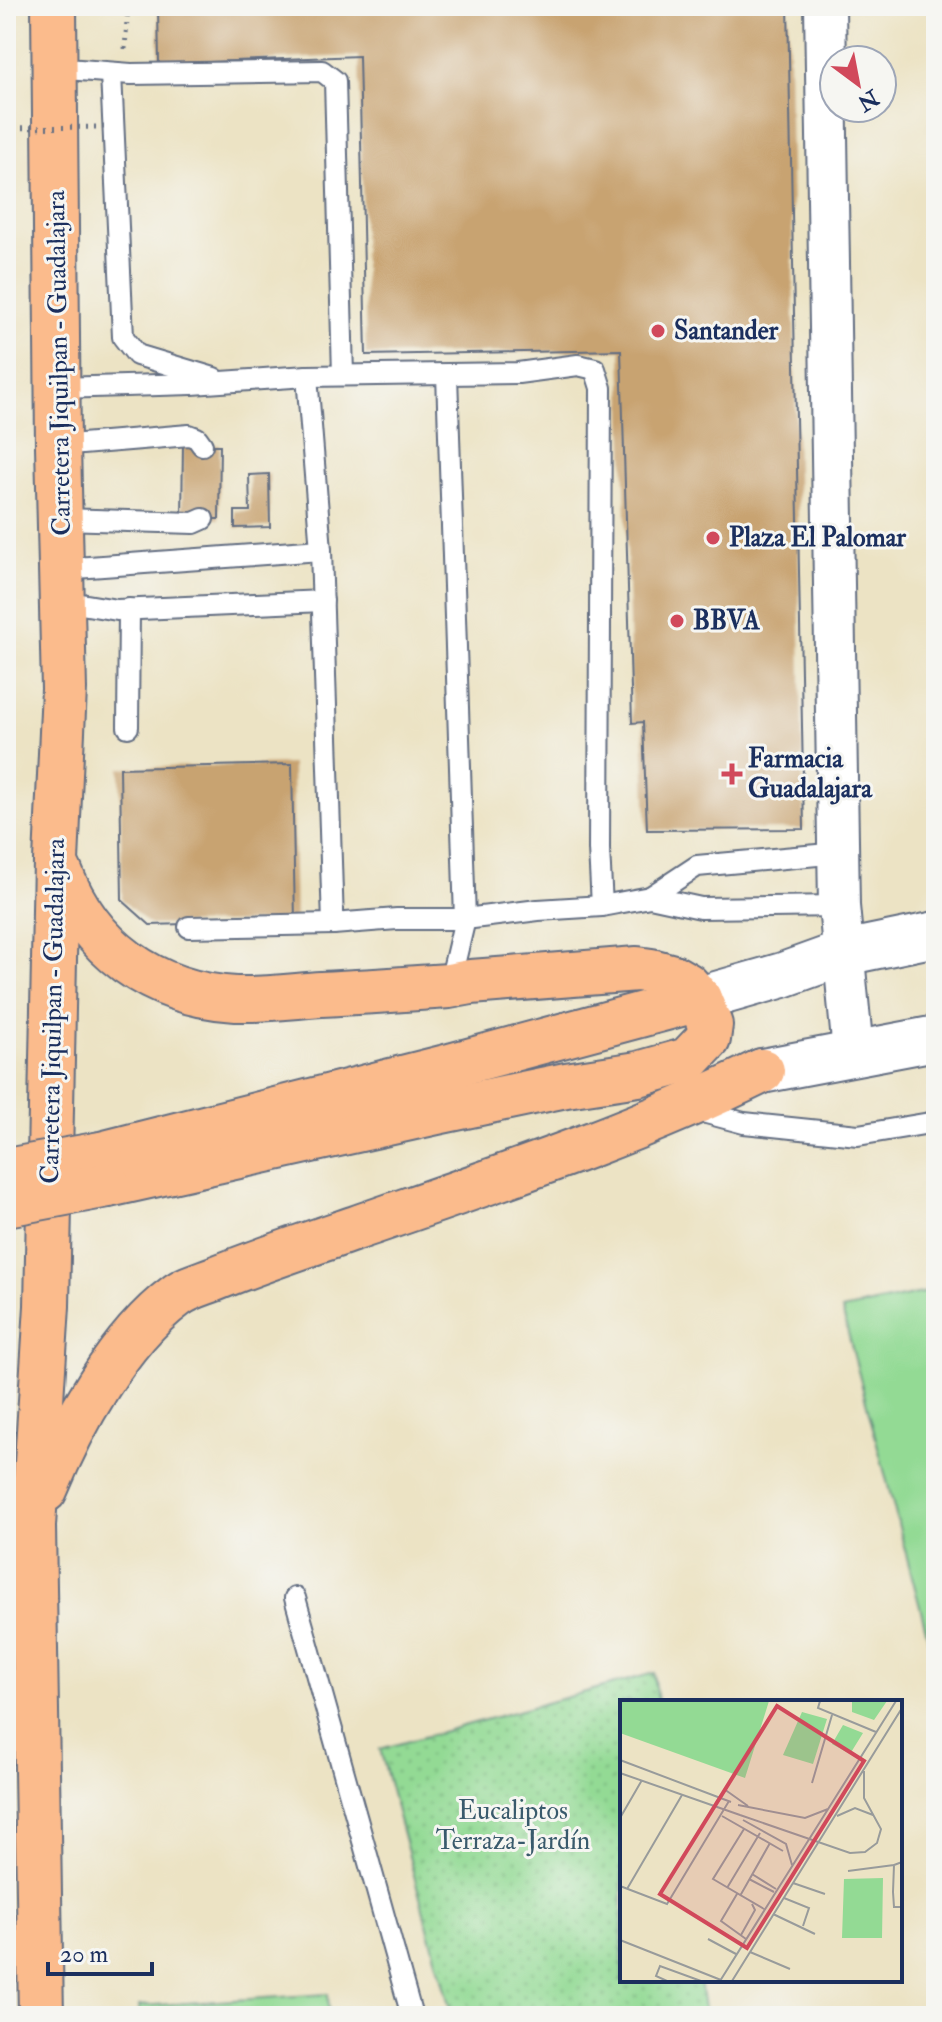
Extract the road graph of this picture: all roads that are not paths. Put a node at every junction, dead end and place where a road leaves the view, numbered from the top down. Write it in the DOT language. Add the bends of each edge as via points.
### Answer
graph roads {
  1 [pos="54,6"];
  2 [pos="825,6"];
  3 [pos="54,68"];
  4 [pos="111,73"];
  5 [pos="343,375"];
  6 [pos="447,375"];
  7 [pos="307,376"];
  8 [pos="227,382"];
  9 [pos="59,388"];
  10 [pos="202,445"];
  11 [pos="58,446"];
  12 [pos="62,519"];
  13 [pos="203,519"];
  14 [pos="321,550"];
  15 [pos="63,585"];
  16 [pos="323,601"];
  17 [pos="129,609"];
  18 [pos="128,727"];
  19 [pos="839,853"];
  20 [pos="56,861"];
  21 [pos="650,897"];
  22 [pos="602,906"];
  23 [pos="839,906"];
  24 [pos="465,919"];
  25 [pos="333,924"];
  26 [pos="189,927"];
  27 [pos="936,934"];
  28 [pos="844,953"];
  29 [pos="449,986"];
  30 [pos="699,999"];
  31 [pos="936,1038"];
  32 [pos="853,1052"];
  33 [pos="762,1071"];
  34 [pos="566,1085"];
  35 [pos="687,1107"];
  36 [pos="936,1122"];
  37 [pos="104,1169"];
  38 [pos="6,1171"];
  39 [pos="6,1204"];
  40 [pos="33,1526"];
  41 [pos="295,1598"];
  42 [pos="41,2016"];
  43 [pos="412,2016"];
  1 -- 3 [label="highway, Carretera Jiquilpan - Guadalajara"];
  2 -- 19 [label="street"];
  3 -- 4 [label="lane"];
  3 -- 9 [label="highway, Carretera Jiquilpan - Guadalajara"];
  4 -- 5 [label="lane" via="322,71 335,81"];
  4 -- 8 [label="lane" via="123,337 137,355"];
  5 -- 6 [label="lane"];
  5 -- 7 [label="lane"];
  6 -- 22 [label="lane" via="578,365 595,369 601,388"];
  6 -- 24 [label="lane"];
  7 -- 8 [label="lane"];
  7 -- 14 [label="lane"];
  8 -- 9 [label="lane"];
  9 -- 11 [label="highway, Carretera Jiquilpan - Guadalajara"];
  10 -- 11 [label="lane" via="189,435"];
  11 -- 12 [label="highway, Carretera Jiquilpan - Guadalajara"];
  12 -- 13 [label="lane"];
  12 -- 15 [label="highway, Carretera Jiquilpan - Guadalajara"];
  14 -- 15 [label="lane"];
  14 -- 16 [label="lane"];
  15 -- 17 [label="lane"];
  15 -- 20 [label="highway, Carretera Jiquilpan - Guadalajara"];
  16 -- 17 [label="lane"];
  16 -- 25 [label="lane"];
  17 -- 18 [label="lane"];
  19 -- 21 [label="lane" via="697,866"];
  19 -- 23 [label="street"];
  20 -- 29 [label="highway" via="73,901 99,939 138,968 180,988 263,999"];
  20 -- 40 [label="highway, Carretera Jiquilpan - Guadalajara" via="47,1306"];
  21 -- 22 [label="lane"];
  21 -- 23 [label="lane" via="701,908"];
  22 -- 24 [label="lane"];
  23 -- 28 [label="street"];
  24 -- 25 [label="lane"];
  24 -- 29 [label="lane"];
  25 -- 26 [label="lane"];
  27 -- 28 [label="street"];
  28 -- 30 [label="street"];
  28 -- 32 [label="street"];
  29 -- 30 [label="highway" via="637,969 673,977"];
  30 -- 34 [label="highway" via="710,1025 708,1039 688,1060"];
  30 -- 37 [label="highway" via="446,1067"];
  31 -- 32 [label="street"];
  32 -- 33 [label="street"];
  33 -- 34 [label="highway"];
  33 -- 35 [label="highway"];
  34 -- 37 [label="highway"];
  35 -- 36 [label="lane" via="744,1123 858,1135"];
  35 -- 40 [label="highway" via="179,1294 130,1339 79,1418"];
  37 -- 38 [label="highway, bridge"];
  37 -- 39 [label="highway, bridge"];
  40 -- 42 [label="highway, Carretera Jiquilpan - Guadalajara"];
  41 -- 43 [label="lane"];
}
